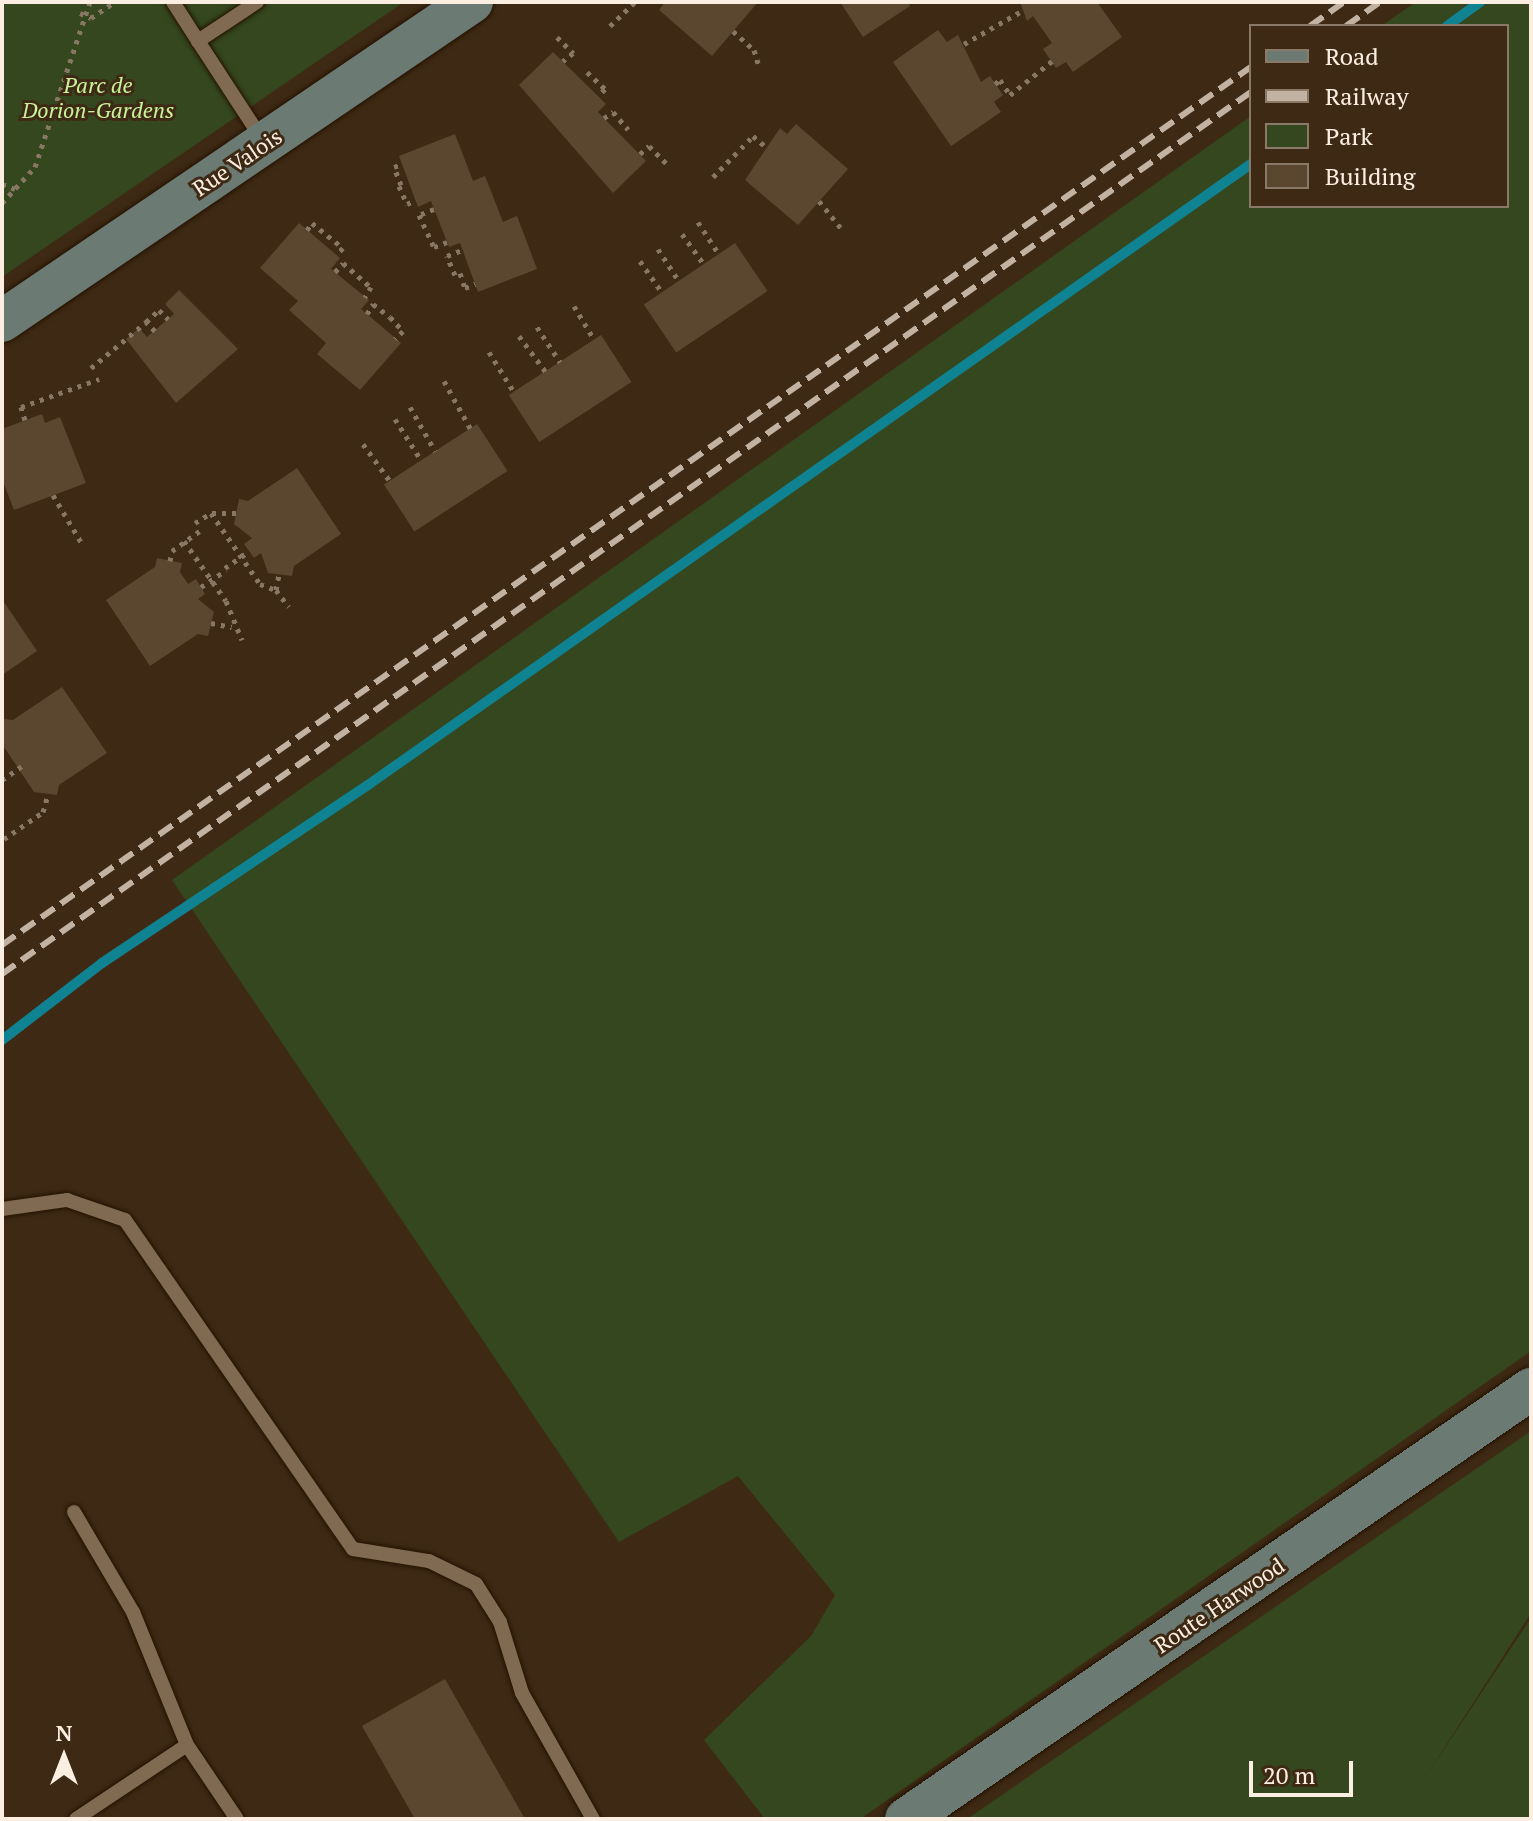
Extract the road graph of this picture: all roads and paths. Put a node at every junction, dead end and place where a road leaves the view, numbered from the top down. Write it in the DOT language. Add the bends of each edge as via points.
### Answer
graph roads {
  1 [pos="90,2"];
  2 [pos="115,2"];
  3 [pos="173,2"];
  4 [pos="257,2"];
  5 [pos="471,2"];
  6 [pos="635,2"];
  7 [pos="1020,12"];
  8 [pos="83,14"];
  9 [pos="610,26"];
  10 [pos="733,31"];
  11 [pos="557,37"];
  12 [pos="198,41"];
  13 [pos="964,44"];
  14 [pos="563,61"];
  15 [pos="1052,61"];
  16 [pos="759,66"];
  17 [pos="587,72"];
  18 [pos="995,84"];
  19 [pos="598,96"];
  20 [pos="604,118"];
  21 [pos="628,129"];
  22 [pos="265,143"];
  23 [pos="765,146"];
  24 [pos="640,154"];
  25 [pos="402,164"];
  26 [pos="667,164"];
  27 [pos="713,177"];
  28 [pos="2,184"];
  29 [pos="15,189"];
  30 [pos="416,200"];
  31 [pos="819,201"];
  32 [pos="2,203"];
  33 [pos="434,209"];
  34 [pos="698,222"];
  35 [pos="842,229"];
  36 [pos="307,230"];
  37 [pos="682,234"];
  38 [pos="447,242"];
  39 [pos="658,249"];
  40 [pos="462,250"];
  41 [pos="336,254"];
  42 [pos="719,254"];
  43 [pos="640,261"];
  44 [pos="704,264"];
  45 [pos="335,272"];
  46 [pos="679,281"];
  47 [pos="475,284"];
  48 [pos="662,292"];
  49 [pos="365,297"];
  50 [pos="574,306"];
  51 [pos="367,314"];
  52 [pos="168,319"];
  53 [pos="2,321"];
  54 [pos="146,322"];
  55 [pos="537,327"];
  56 [pos="155,331"];
  57 [pos="519,336"];
  58 [pos="395,339"];
  59 [pos="594,339"];
  60 [pos="489,352"];
  61 [pos="560,362"];
  62 [pos="91,368"];
  63 [pos="545,371"];
  64 [pos="99,379"];
  65 [pos="444,381"];
  66 [pos="514,392"];
  67 [pos="410,407"];
  68 [pos="395,419"];
  69 [pos="25,420"];
  70 [pos="470,428"];
  71 [pos="363,444"];
  72 [pos="435,451"];
  73 [pos="421,460"];
  74 [pos="390,481"];
  75 [pos="53,495"];
  76 [pos="211,513"];
  77 [pos="236,513"];
  78 [pos="195,523"];
  79 [pos="200,531"];
  80 [pos="184,541"];
  81 [pos="81,542"];
  82 [pos="249,551"];
  83 [pos="241,556"];
  84 [pos="170,561"];
  85 [pos="279,574"];
  86 [pos="211,580"];
  87 [pos="201,587"];
  88 [pos="276,590"];
  89 [pos="289,607"];
  90 [pos="211,623"];
  91 [pos="232,627"];
  92 [pos="242,640"];
  93 [pos="22,766"];
  94 [pos="2,780"];
  95 [pos="48,794"];
  96 [pos="4,839"];
  97 [pos="2,1209"];
  98 [pos="1531,1389"];
  99 [pos="74,1512"];
  100 [pos="187,1745"];
  101 [pos="76,1819"];
  102 [pos="237,1819"];
  103 [pos="593,1819"];
  104 [pos="906,1819"];
  1 -- 8 [label="path"];
  2 -- 8 [label="path"];
  3 -- 12 [label="lane"];
  4 -- 12 [label="lane"];
  5 -- 22 [label="main road, Rue Valois"];
  6 -- 9 [label="path"];
  7 -- 13 [label="path"];
  8 -- 29 [label="path" via="35,167"];
  10 -- 16 [label="path" via="754,50"];
  11 -- 14 [label="path" via="573,53"];
  12 -- 22 [label="lane"];
  15 -- 18 [label="path" via="1010,95 1000,80"];
  17 -- 19 [label="path" via="605,89"];
  20 -- 21 [label="path" via="613,112"];
  22 -- 53 [label="main road, Rue Valois"];
  23 -- 27 [label="path" via="753,136"];
  24 -- 26 [label="path" via="649,146"];
  25 -- 30 [label="path" via="394,167 407,204"];
  28 -- 29 [label="path"];
  29 -- 32 [label="path"];
  31 -- 35 [label="path"];
  33 -- 38 [label="path" via="419,215 434,247"];
  34 -- 42 [label="path"];
  36 -- 41 [label="path" via="312,223 343,248"];
  37 -- 44 [label="path"];
  39 -- 46 [label="path"];
  40 -- 47 [label="path" via="447,256 465,288"];
  43 -- 48 [label="path"];
  45 -- 49 [label="path" via="343,263 371,287"];
  50 -- 59 [label="path"];
  51 -- 58 [label="path" via="373,304 390,317 403,331"];
  52 -- 54 [label="path" via="159,310"];
  54 -- 56 [label="path"];
  54 -- 62 [label="path"];
  55 -- 61 [label="path"];
  57 -- 63 [label="path"];
  60 -- 66 [label="path"];
  64 -- 69 [label="path" via="21,407"];
  65 -- 70 [label="path"];
  67 -- 72 [label="path"];
  68 -- 73 [label="path"];
  71 -- 74 [label="path"];
  75 -- 81 [label="path"];
  76 -- 77 [label="path"];
  76 -- 78 [label="path"];
  76 -- 83 [label="path"];
  79 -- 80 [label="path"];
  80 -- 84 [label="path"];
  80 -- 86 [label="path"];
  82 -- 83 [label="path"];
  83 -- 86 [label="path"];
  83 -- 88 [label="path" via="260,584"];
  85 -- 88 [label="path"];
  86 -- 87 [label="path"];
  86 -- 91 [label="path"];
  88 -- 89 [label="path"];
  90 -- 91 [label="path"];
  91 -- 92 [label="path"];
  93 -- 94 [label="path"];
  95 -- 96 [label="path" via="43,812"];
  97 -- 103 [label="lane" via="67,1200 125,1220 353,1549 429,1561 476,1584 500,1622 522,1693"];
  98 -- 104 [label="main road, Route Harwood"];
  99 -- 100 [label="lane" via="133,1612"];
  100 -- 101 [label="lane"];
  100 -- 102 [label="lane"];
}
